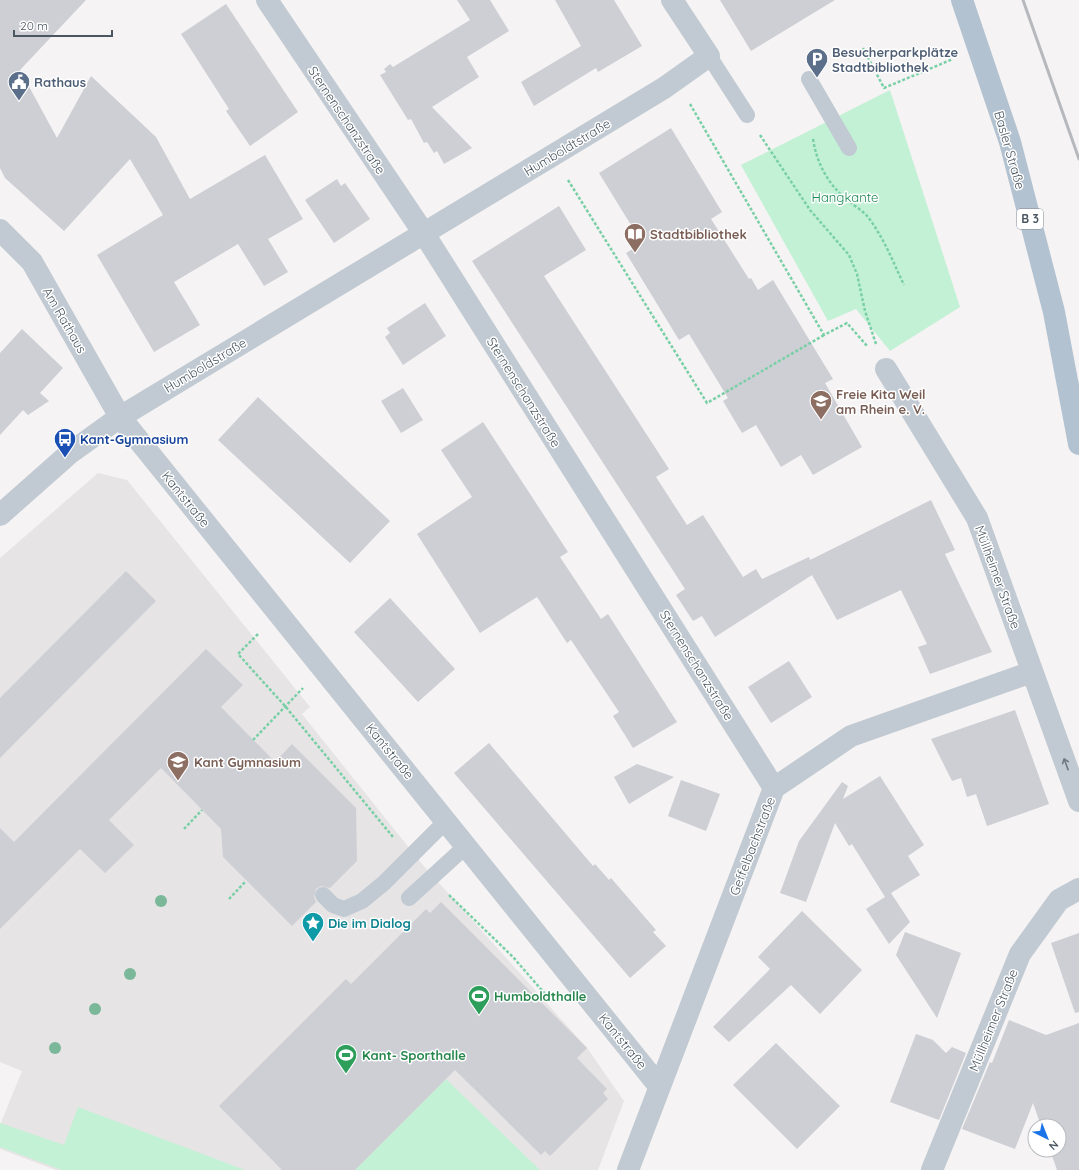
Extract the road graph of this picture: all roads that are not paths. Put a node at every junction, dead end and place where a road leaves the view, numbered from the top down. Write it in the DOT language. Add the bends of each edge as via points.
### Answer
graph roads {
  1 [pos="267,0"];
  2 [pos="672,0"];
  3 [pos="962,0"];
  4 [pos="709,56"];
  5 [pos="809,79"];
  6 [pos="747,115"];
  7 [pos="849,148"];
  8 [pos="0,230"];
  9 [pos="423,232"];
  10 [pos="886,368"];
  11 [pos="120,417"];
  12 [pos="1079,444"];
  13 [pos="0,515"];
  14 [pos="1032,672"];
  15 [pos="774,788"];
  16 [pos="1079,801"];
  17 [pos="446,821"];
  18 [pos="466,846"];
  19 [pos="1079,889"];
  20 [pos="323,895"];
  21 [pos="409,898"];
  22 [pos="659,1086"];
  23 [pos="628,1170"];
  24 [pos="932,1170"];
  1 -- 9 [label="street, Sternenschanzstraße"];
  2 -- 4 [label="street"];
  3 -- 12 [label="main road, Basler Straße / B 3" via="1010,142 1054,312"];
  4 -- 6 [label="lane"];
  4 -- 9 [label="street, Humboldtstraße" via="676,80 553,156"];
  5 -- 7 [label="lane"];
  8 -- 11 [label="street, Am Rathaus" via="32,262"];
  9 -- 11 [label="street, Humboldstraße"];
  9 -- 15 [label="street, Sternenschanzstraße"];
  10 -- 14 [label="street, Müllheimer Straße" via="977,518"];
  11 -- 13 [label="street, Humboldstraße" via="70,453"];
  11 -- 17 [label="street, Kantstraße"];
  14 -- 15 [label="street, Geffelbachstraße" via="851,736"];
  16 -- 14 [label="street, Müllheimer Straße, one-way"];
  15 -- 22 [label="street, Geffelbachstraße"];
  17 -- 18 [label="street, Kantstraße"];
  17 -- 20 [label="lane" via="384,883 362,901 344,909 333,905"];
  18 -- 21 [label="lane"];
  18 -- 22 [label="street, Kantstraße"];
  19 -- 24 [label="street, Müllheimer Straße" via="1059,900 1020,954"];
  22 -- 23 [label="street, Geffelbachstraße"];
}
